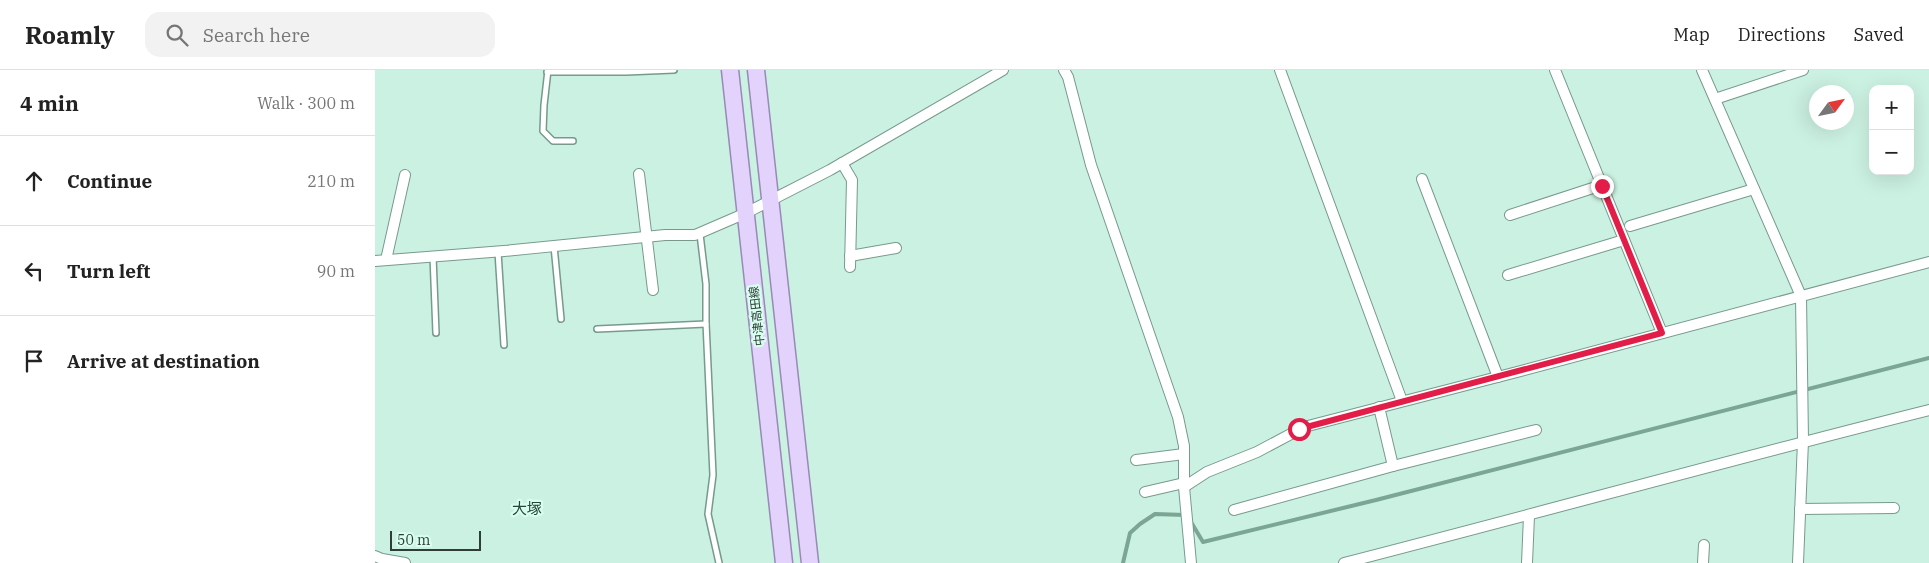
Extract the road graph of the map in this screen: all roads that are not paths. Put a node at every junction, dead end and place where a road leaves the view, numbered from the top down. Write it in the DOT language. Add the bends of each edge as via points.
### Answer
graph roads {
  1 [pos="674,70"];
  2 [pos="730,70"];
  3 [pos="756,70"];
  4 [pos="1003,70"];
  5 [pos="1064,70"];
  6 [pos="1280,70"];
  7 [pos="1555,70"];
  8 [pos="1702,70"];
  9 [pos="1803,70"];
  10 [pos="548,71"];
  11 [pos="1715,99"];
  12 [pos="573,141"];
  13 [pos="842,163"];
  14 [pos="639,174"];
  15 [pos="405,175"];
  16 [pos="1422,179"];
  17 [pos="1602,186"];
  18 [pos="1754,189"];
  19 [pos="770,201"];
  20 [pos="746,213"];
  21 [pos="1510,215"];
  22 [pos="1630,226"];
  23 [pos="700,233"];
  24 [pos="647,237"];
  25 [pos="1624,240"];
  26 [pos="554,246"];
  27 [pos="896,248"];
  28 [pos="498,252"];
  29 [pos="433,256"];
  30 [pos="850,256"];
  31 [pos="386,260"];
  32 [pos="375,261"];
  33 [pos="1929,262"];
  34 [pos="850,267"];
  35 [pos="1508,275"];
  36 [pos="653,290"];
  37 [pos="1801,296"];
  38 [pos="561,318"];
  39 [pos="706,324"];
  40 [pos="597,329"];
  41 [pos="436,333"];
  42 [pos="1662,333"];
  43 [pos="504,345"];
  44 [pos="1498,377"];
  45 [pos="1402,401"];
  46 [pos="1379,407"];
  47 [pos="1929,410"];
  48 [pos="1536,430"];
  49 [pos="1803,441"];
  50 [pos="1184,454"];
  51 [pos="1136,460"];
  52 [pos="1393,466"];
  53 [pos="1184,485"];
  54 [pos="1145,492"];
  55 [pos="1894,508"];
  56 [pos="1801,509"];
  57 [pos="1235,510"];
  58 [pos="1529,516"];
  59 [pos="1704,545"];
  60 [pos="375,556"];
  61 [pos="405,563"];
  62 [pos="719,563"];
  63 [pos="784,563"];
  64 [pos="810,563"];
  65 [pos="1191,563"];
  66 [pos="1344,563"];
  67 [pos="1527,563"];
  68 [pos="1703,563"];
  69 [pos="1798,563"];
  1 -- 10 [label="lane"];
  2 -- 20 [label="main road, 中津高田線"];
  3 -- 19 [label="main road, 中津高田線"];
  4 -- 13 [label="street"];
  5 -- 50 [label="street" via="1091,165 1173,400"];
  6 -- 45 [label="street"];
  7 -- 17 [label="street"];
  8 -- 11 [label="street"];
  9 -- 11 [label="street"];
  10 -- 12 [label="lane" via="543,131 553,141"];
  11 -- 18 [label="street"];
  13 -- 19 [label="street"];
  13 -- 30 [label="street" via="852,180"];
  14 -- 24 [label="street"];
  15 -- 31 [label="street"];
  16 -- 44 [label="street"];
  17 -- 21 [label="street"];
  17 -- 25 [label="street"];
  18 -- 22 [label="street"];
  18 -- 37 [label="street"];
  19 -- 20 [label="street"];
  19 -- 64 [label="main road, 中津高田線"];
  20 -- 23 [label="street"];
  20 -- 63 [label="main road, 中津高田線"];
  23 -- 24 [label="street"];
  23 -- 39 [label="lane" via="706,284"];
  24 -- 26 [label="street"];
  24 -- 36 [label="street"];
  25 -- 35 [label="street"];
  25 -- 42 [label="street"];
  26 -- 28 [label="street"];
  26 -- 38 [label="lane"];
  27 -- 30 [label="street"];
  28 -- 29 [label="street"];
  28 -- 43 [label="lane"];
  29 -- 31 [label="street"];
  29 -- 41 [label="lane"];
  30 -- 34 [label="street"];
  31 -- 32 [label="street"];
  33 -- 37 [label="street"];
  37 -- 42 [label="street"];
  37 -- 49 [label="street"];
  39 -- 40 [label="lane"];
  39 -- 62 [label="lane" via="713,475 707,514"];
  42 -- 44 [label="street"];
  44 -- 45 [label="street"];
  45 -- 46 [label="street"];
  46 -- 52 [label="street"];
  46 -- 53 [label="street" via="1304,427"];
  47 -- 49 [label="street"];
  48 -- 52 [label="street"];
  49 -- 56 [label="street"];
  49 -- 58 [label="street"];
  50 -- 51 [label="street"];
  50 -- 53 [label="street"];
  52 -- 57 [label="street"];
  53 -- 54 [label="street"];
  53 -- 65 [label="street"];
  55 -- 56 [label="street"];
  56 -- 69 [label="street"];
  58 -- 66 [label="street"];
  58 -- 67 [label="street"];
  59 -- 68 [label="street"];
  60 -- 61 [label="street"];
}
